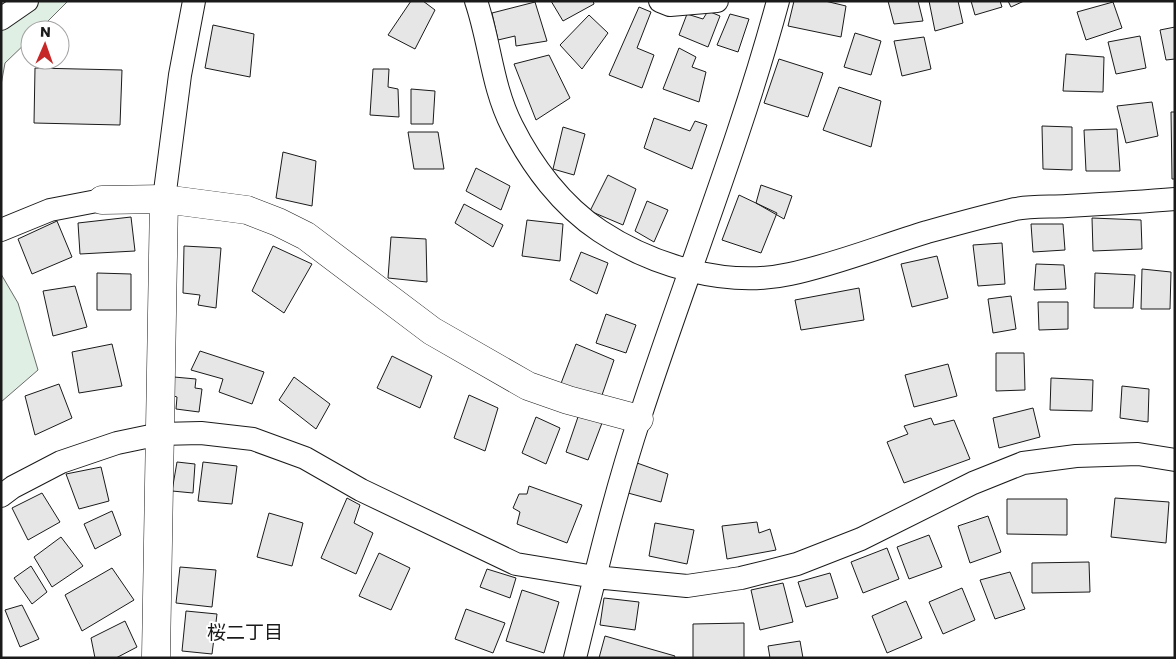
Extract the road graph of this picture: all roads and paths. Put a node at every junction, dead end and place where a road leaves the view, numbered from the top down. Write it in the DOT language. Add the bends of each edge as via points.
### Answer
graph roads {
  1 [pos="27,1"];
  2 [pos="194,1"];
  3 [pos="476,1"];
  4 [pos="660,1"];
  5 [pos="716,1"];
  6 [pos="778,1"];
  7 [pos="1,19"];
  8 [pos="164,199"];
  9 [pos="1175,199"];
  10 [pos="102,200"];
  11 [pos="1,230"];
  12 [pos="689,270"];
  13 [pos="639,419"];
  14 [pos="160,434"];
  15 [pos="1175,460"];
  16 [pos="1,496"];
  17 [pos="595,578"];
  18 [pos="156,656"];
  19 [pos="575,658"];
  1 -- 7 [label="street"];
  2 -- 8 [label="street" via="180,75"];
  3 -- 12 [label="street" via="494,77 511,126 544,180 600,231 660,261"];
  4 -- 5 [label="street" via="670,5"];
  6 -- 12 [label="street" via="762,62"];
  8 -- 10 [label="street"];
  8 -- 13 [label="street" via="247,210 278,222 306,236 432,331 528,386"];
  8 -- 14 [label="street"];
  9 -- 12 [label="street" via="1018,208 790,274 746,278"];
  10 -- 11 [label="street" via="50,210"];
  12 -- 13 [label="street"];
  13 -- 17 [label="street"];
  14 -- 16 [label="street" via="116,443 61,462"];
  14 -- 17 [label="street" via="201,433 253,440 305,458 361,490 516,564"];
  14 -- 18 [label="street"];
  15 -- 17 [label="street" via="1138,454 1076,456 1022,463 973,483 861,539 797,564 741,578 687,586"];
  17 -- 19 [label="street"];
}
